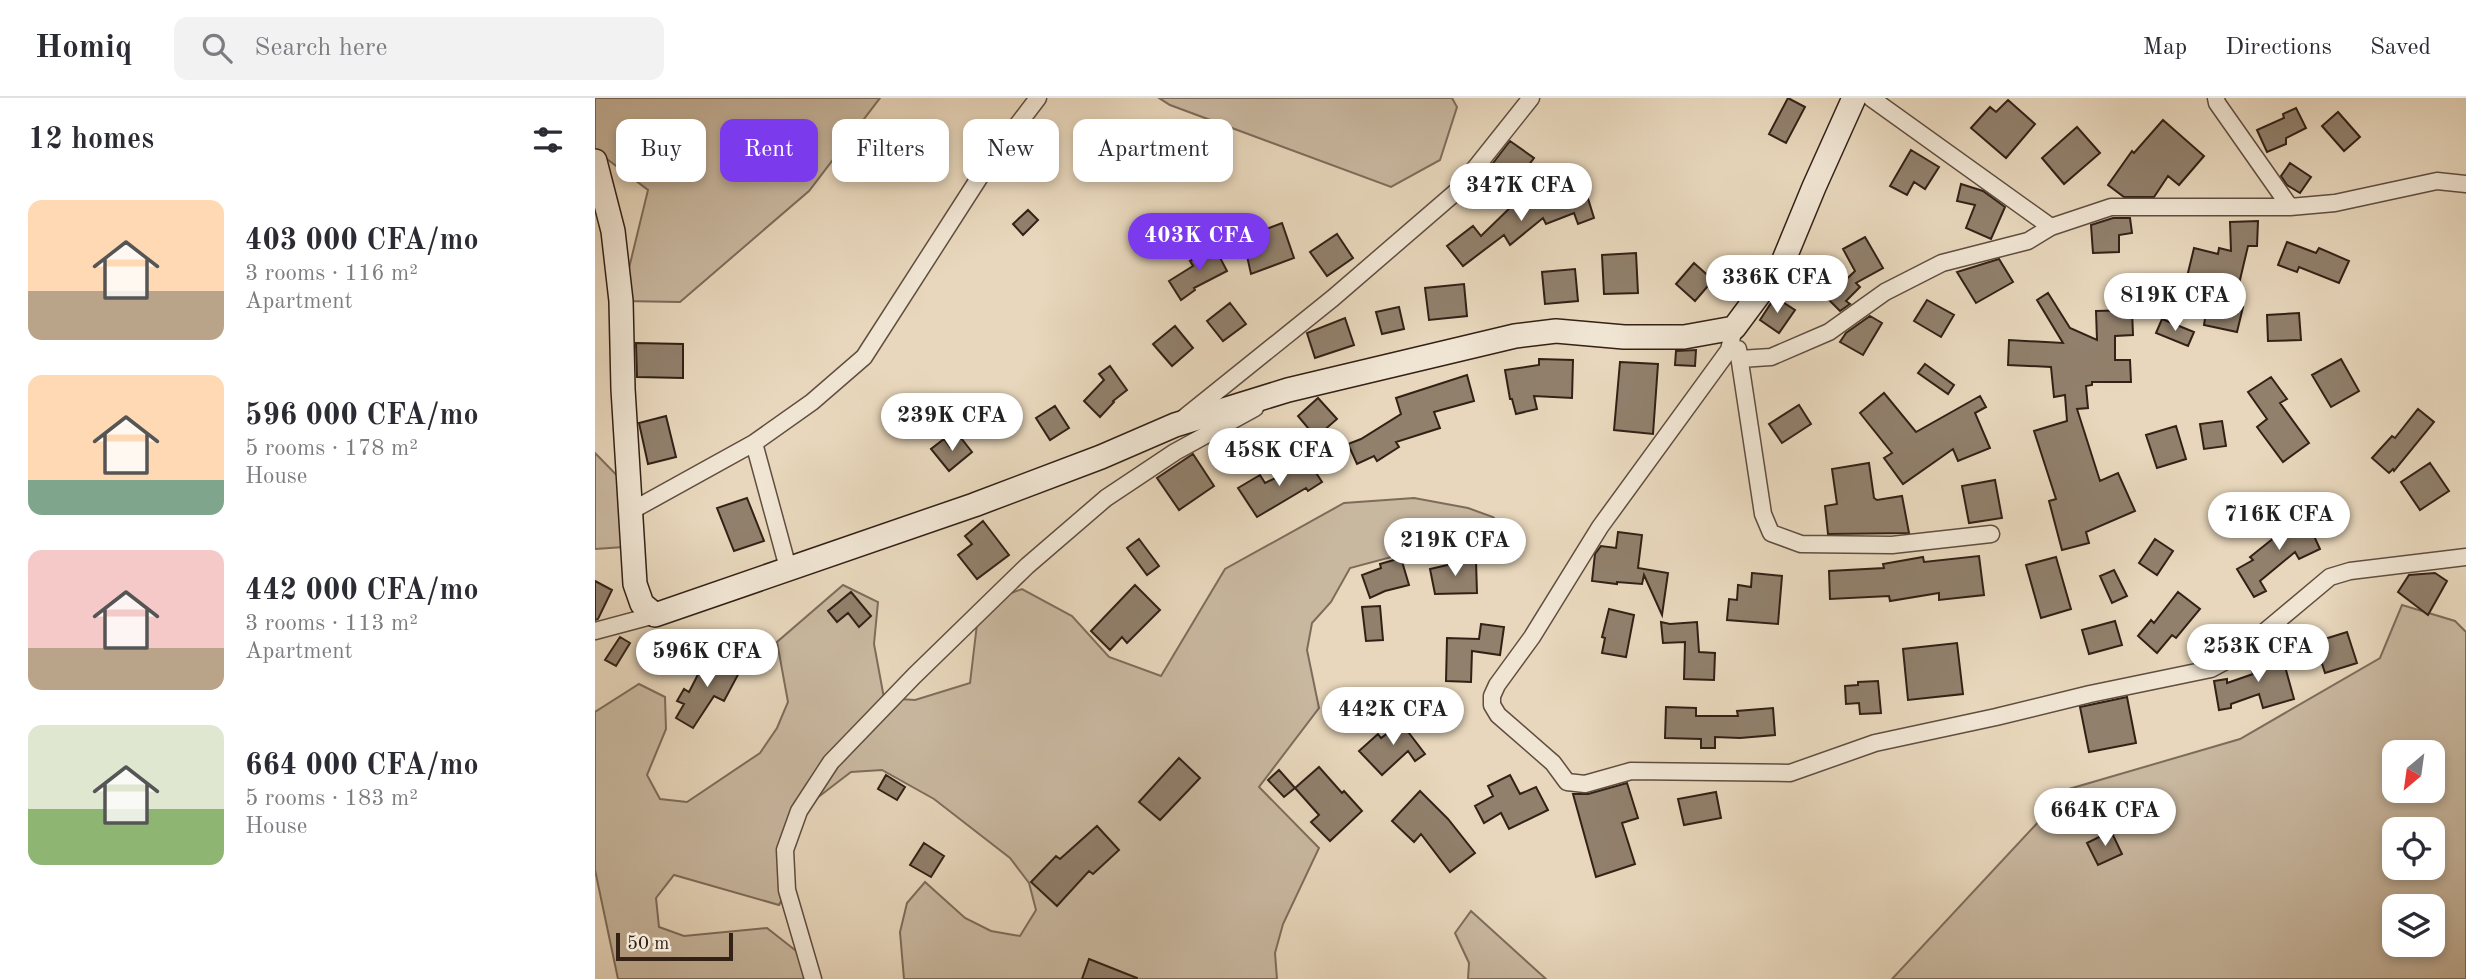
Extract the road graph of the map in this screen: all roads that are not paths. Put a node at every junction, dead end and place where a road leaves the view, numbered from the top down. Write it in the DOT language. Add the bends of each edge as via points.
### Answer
graph roads {
  1 [pos="1038,98"];
  2 [pos="1854,98"];
  3 [pos="1871,98"];
  4 [pos="2216,98"];
  5 [pos="1524,101"];
  6 [pos="595,161"];
  7 [pos="2466,184"];
  8 [pos="2290,207"];
  9 [pos="2051,227"];
  10 [pos="1734,328"];
  11 [pos="1740,359"];
  12 [pos="1288,390"];
  13 [pos="1175,425"];
  14 [pos="754,443"];
  15 [pos="631,511"];
  16 [pos="1991,534"];
  17 [pos="2466,557"];
  18 [pos="788,568"];
  19 [pos="655,615"];
  20 [pos="595,631"];
  21 [pos="813,979"];
  1 -- 14 [label="street" via="990,161 864,357"];
  2 -- 10 [label="main road" via="1783,262"];
  3 -- 9 [label="street"];
  4 -- 8 [label="street"];
  5 -- 13 [label="street" via="1457,191"];
  6 -- 15 [label="main road" via="613,231 621,301"];
  7 -- 8 [label="street" via="2437,181 2335,203"];
  8 -- 9 [label="street" via="2111,207"];
  9 -- 11 [label="street" via="2028,241 1942,263 1885,292 1829,332 1794,348 1771,357"];
  10 -- 11 [label="street"];
  10 -- 12 [label="main road" via="1685,337 1556,331 1515,336"];
  10 -- 17 [label="street" via="1729,350 1600,527 1492,696 1498,715 1553,762 1567,782 1585,784 1631,771 1790,773 1875,743 2211,669 2237,655 2330,578 2350,571"];
  11 -- 16 [label="street" via="1763,514 1771,533 1801,544 1892,545"];
  12 -- 13 [label="main road"];
  12 -- 21 [label="street" via="1175,452 1106,498 1027,566 831,762 800,811 785,850 787,890"];
  13 -- 18 [label="main road" via="974,505"];
  14 -- 15 [label="street"];
  14 -- 18 [label="street"];
  15 -- 19 [label="main road" via="635,584 642,604"];
  18 -- 19 [label="main road"];
  19 -- 20 [label="street"];
}
